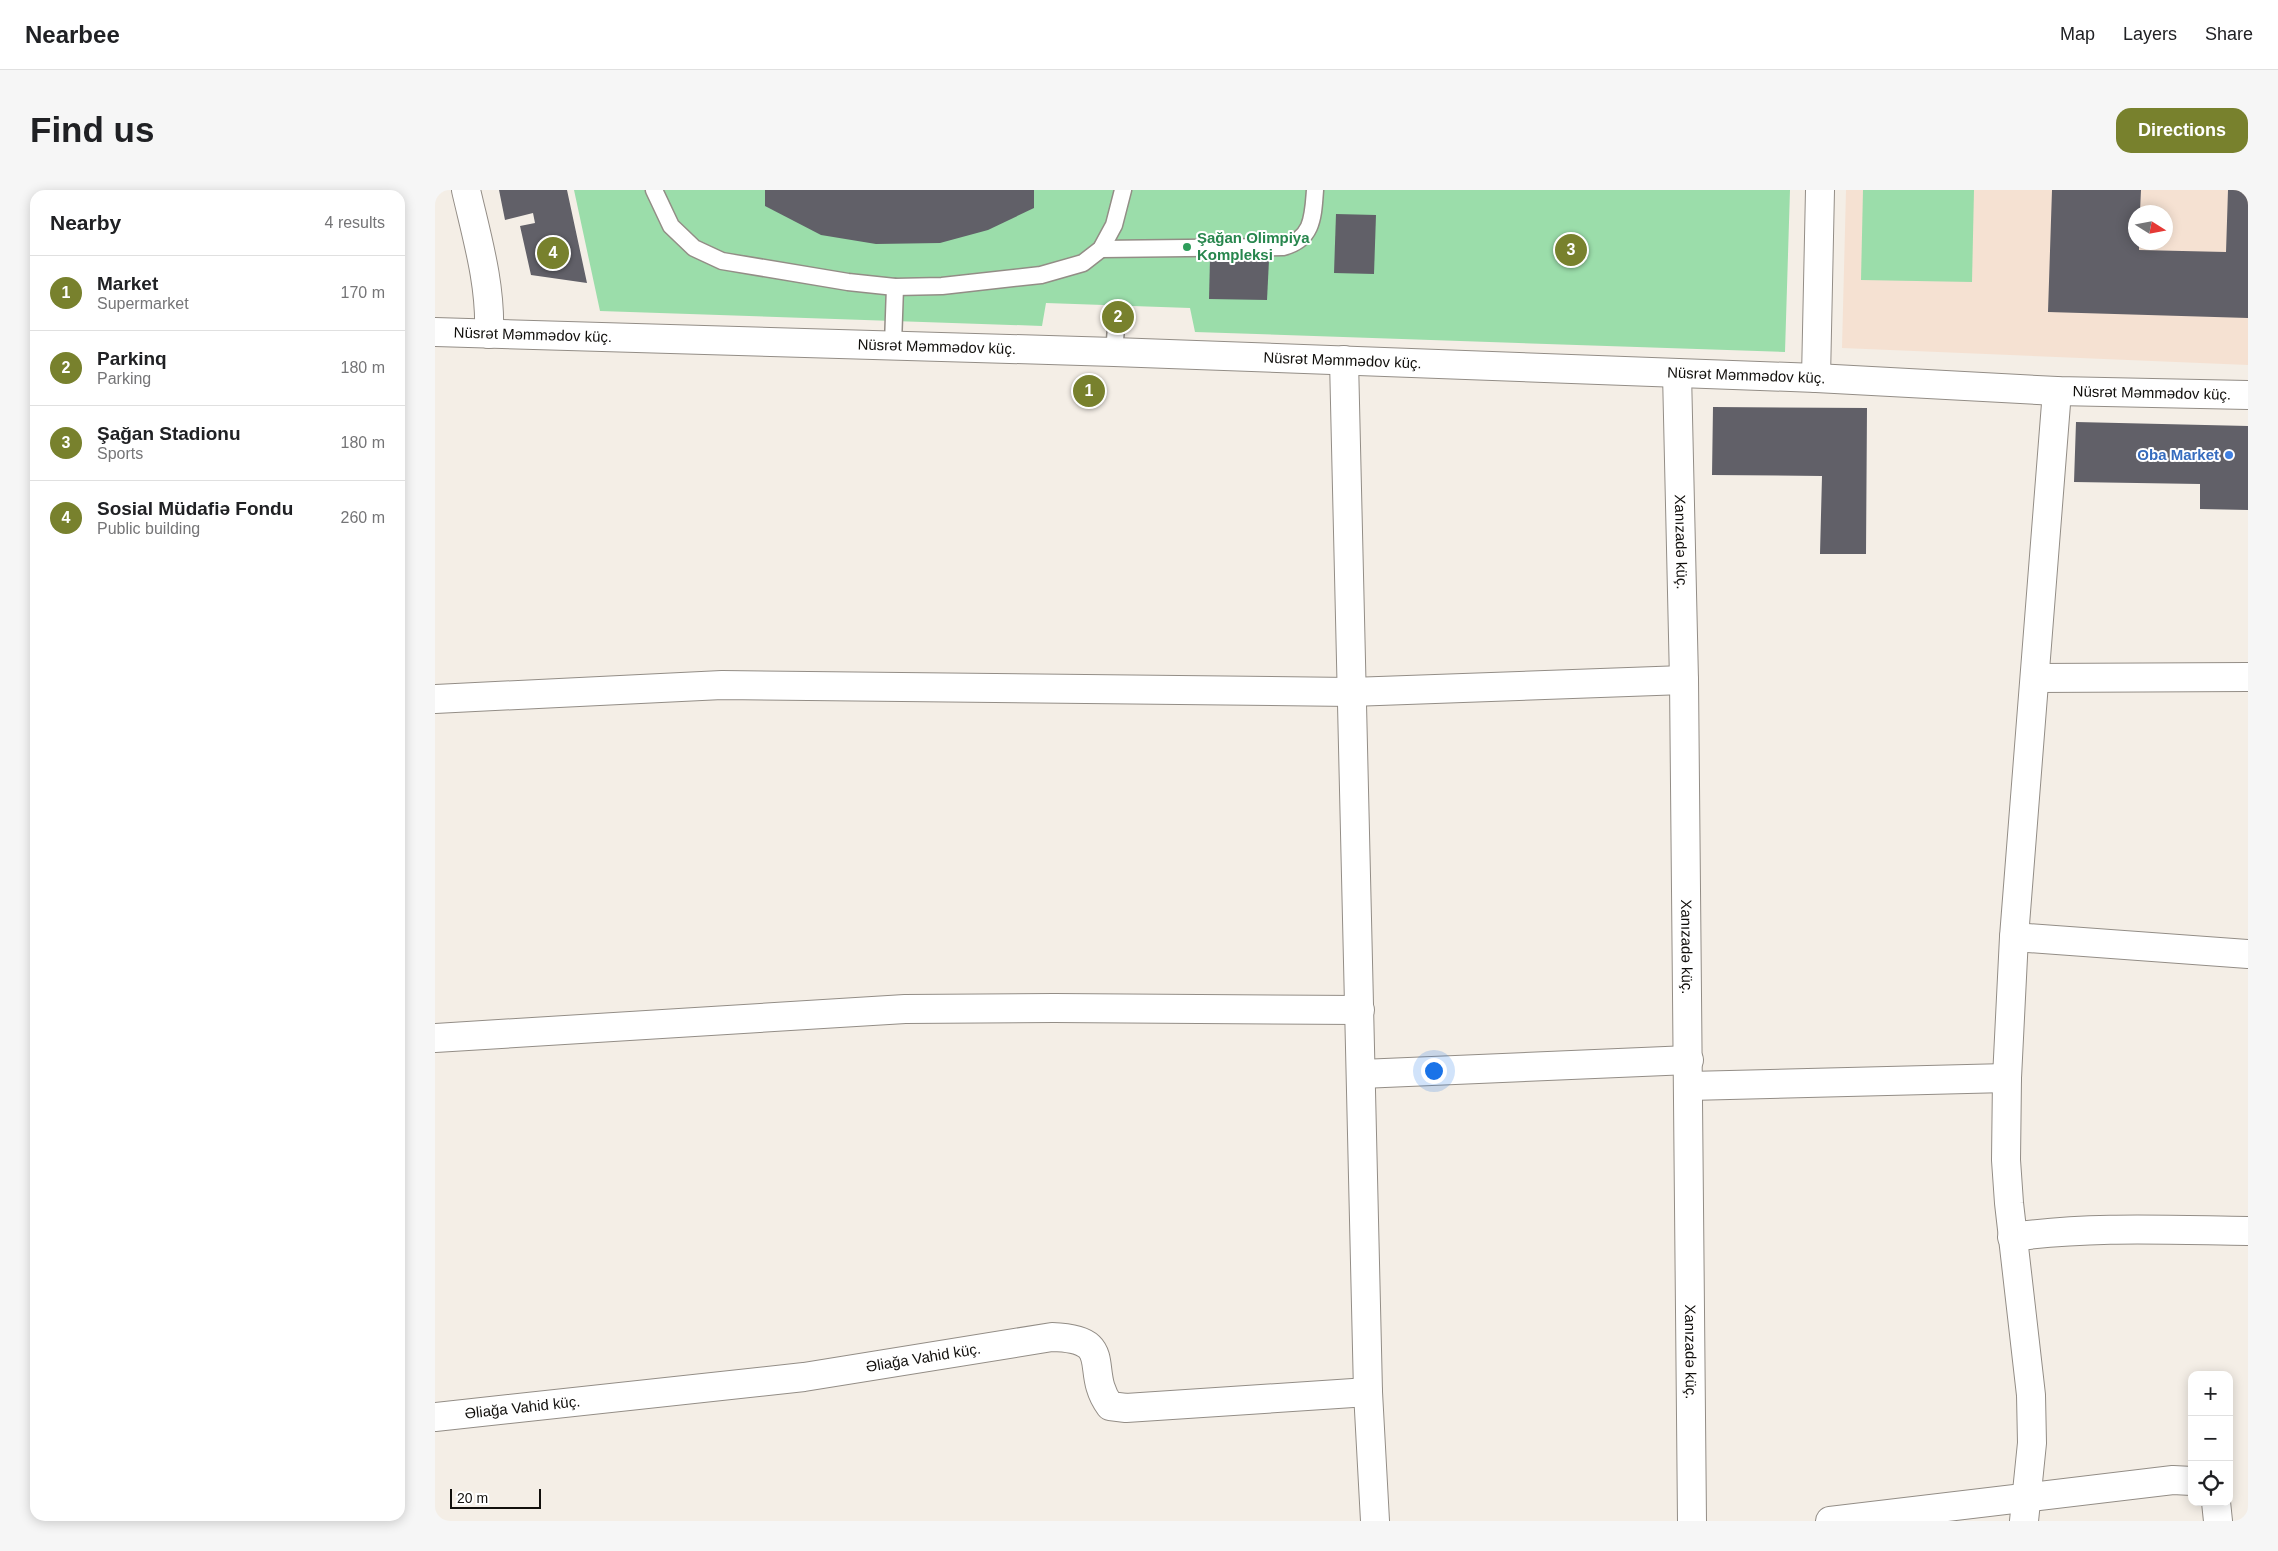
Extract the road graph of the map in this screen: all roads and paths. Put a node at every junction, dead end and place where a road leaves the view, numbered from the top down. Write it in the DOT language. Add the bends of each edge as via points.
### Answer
graph roads {
  1 [pos="466,190"];
  2 [pos="654,190"];
  3 [pos="1123,190"];
  4 [pos="1315,190"];
  5 [pos="1820,190"];
  6 [pos="1101,249"];
  7 [pos="895,288"];
  8 [pos="1117,316"];
  9 [pos="435,332"];
  10 [pos="489,334"];
  11 [pos="893,344"];
  12 [pos="1114,352"];
  13 [pos="1344,360"];
  14 [pos="1677,374"];
  15 [pos="1816,378"];
  16 [pos="2057,390"];
  17 [pos="2248,395"];
  18 [pos="2248,676"];
  19 [pos="2036,678"];
  20 [pos="1684,680"];
  21 [pos="1351,692"];
  22 [pos="435,699"];
  23 [pos="2015,937"];
  24 [pos="2248,954"];
  25 [pos="1360,1010"];
  26 [pos="435,1038"];
  27 [pos="1689,1073"];
  28 [pos="1361,1074"];
  29 [pos="2007,1078"];
  30 [pos="2248,1231"];
  31 [pos="2012,1237"];
  32 [pos="1368,1392"];
  33 [pos="435,1417"];
  34 [pos="2188,1480"];
  35 [pos="2216,1506"];
  36 [pos="2024,1510"];
  37 [pos="1375,1521"];
  38 [pos="1693,1521"];
  39 [pos="1830,1521"];
  40 [pos="2218,1521"];
  1 -- 10 [label="street" via="487,280"];
  2 -- 7 [label="lane" via="671,226 694,248 722,261"];
  3 -- 6 [label="lane" via="1114,225"];
  4 -- 6 [label="lane" via="1313,218 1305,235 1296,244 1283,247"];
  5 -- 15 [label="street"];
  6 -- 7 [label="lane" via="1083,264 1041,275"];
  7 -- 11 [label="lane"];
  8 -- 12 [label="lane"];
  9 -- 10 [label="street, Nüsrət Məmmədov küç."];
  10 -- 11 [label="street, Nüsrət Məmmədov küç."];
  11 -- 12 [label="street, Nüsrət Məmmədov küç."];
  12 -- 13 [label="street, Nüsrət Məmmədov küç."];
  13 -- 14 [label="street, Nüsrət Məmmədov küç."];
  13 -- 21 [label="street"];
  14 -- 15 [label="street, Nüsrət Məmmədov küç."];
  14 -- 20 [label="street, Xanızadə küç."];
  15 -- 16 [label="street, Nüsrət Məmmədov küç."];
  16 -- 17 [label="street, Nüsrət Məmmədov küç."];
  16 -- 19 [label="street"];
  18 -- 19 [label="street"];
  19 -- 23 [label="street"];
  20 -- 21 [label="street"];
  20 -- 27 [label="street, Xanızadə küç."];
  21 -- 22 [label="street" via="722,685"];
  21 -- 25 [label="street"];
  23 -- 24 [label="street"];
  23 -- 29 [label="street"];
  25 -- 26 [label="street" via="905,1009"];
  25 -- 28 [label="street"];
  27 -- 28 [label="street"];
  27 -- 29 [label="street"];
  27 -- 38 [label="street, Xanızadə küç."];
  28 -- 32 [label="street"];
  29 -- 31 [label="street" via="2006,1160"];
  30 -- 31 [label="street" via="2096,1229"];
  31 -- 36 [label="street" via="2031,1394 2032,1443"];
  32 -- 33 [label="street, Əliağa Vahid küç." via="1126,1408 1110,1406 1103,1396 1093,1351 1086,1342 1053,1337 804,1377"];
  32 -- 37 [label="street"];
  34 -- 36 [label="street" via="2173,1480"];
  35 -- 40 [label="street"];
  36 -- 39 [label="street"];
}
